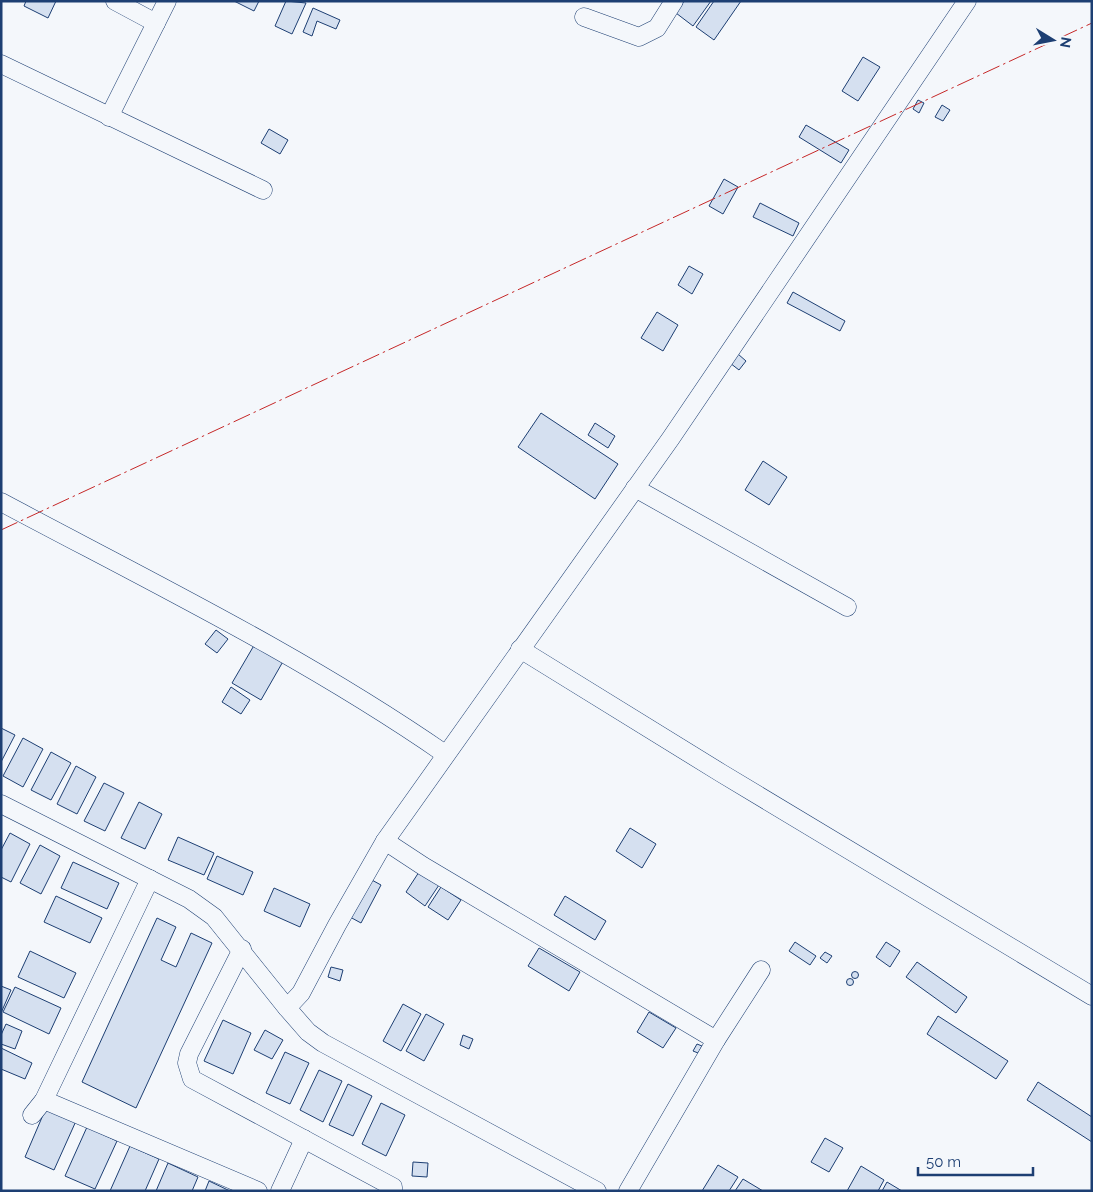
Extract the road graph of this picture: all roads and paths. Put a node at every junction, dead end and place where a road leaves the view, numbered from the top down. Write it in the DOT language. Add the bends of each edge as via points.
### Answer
graph roads {
  1 [pos="115,1"];
  2 [pos="167,1"];
  3 [pos="674,1"];
  4 [pos="967,1"];
  5 [pos="584,17"];
  6 [pos="156,23"];
  7 [pos="1,64"];
  8 [pos="110,117"];
  9 [pos="263,190"];
  10 [pos="635,488"];
  11 [pos="1,502"];
  12 [pos="847,607"];
  13 [pos="520,648"];
  14 [pos="446,754"];
  15 [pos="1,804"];
  16 [pos="385,841"];
  17 [pos="150,880"];
  18 [pos="242,949"];
  19 [pos="761,970"];
  20 [pos="1092,996"];
  21 [pos="287,1008"];
  22 [pos="716,1040"];
  23 [pos="44,1100"];
  24 [pos="32,1115"];
  25 [pos="304,1139"];
  26 [pos="258,1191"];
  27 [pos="280,1191"];
  28 [pos="393,1191"];
  29 [pos="597,1191"];
  30 [pos="628,1191"];
  1 -- 6 [label="street"];
  2 -- 6 [label="street"];
  3 -- 5 [label="street" via="657,28 639,37"];
  4 -- 10 [label="street"];
  6 -- 8 [label="street"];
  7 -- 8 [label="street"];
  8 -- 9 [label="street"];
  10 -- 12 [label="street"];
  10 -- 13 [label="street"];
  11 -- 14 [label="street" via="294,658"];
  13 -- 14 [label="street"];
  13 -- 20 [label="street"];
  14 -- 16 [label="street"];
  15 -- 17 [label="street"];
  16 -- 21 [label="street" via="301,993"];
  16 -- 22 [label="street"];
  17 -- 18 [label="street" via="189,899 214,917"];
  17 -- 23 [label="street"];
  18 -- 21 [label="street"];
  18 -- 25 [label="street" via="190,1054 188,1071 192,1079"];
  19 -- 22 [label="street"];
  21 -- 29 [label="street" via="323,1044"];
  22 -- 30 [label="street"];
  23 -- 24 [label="street"];
  23 -- 26 [label="street"];
  25 -- 27 [label="street"];
  25 -- 28 [label="street" via="393,1187"];
}
